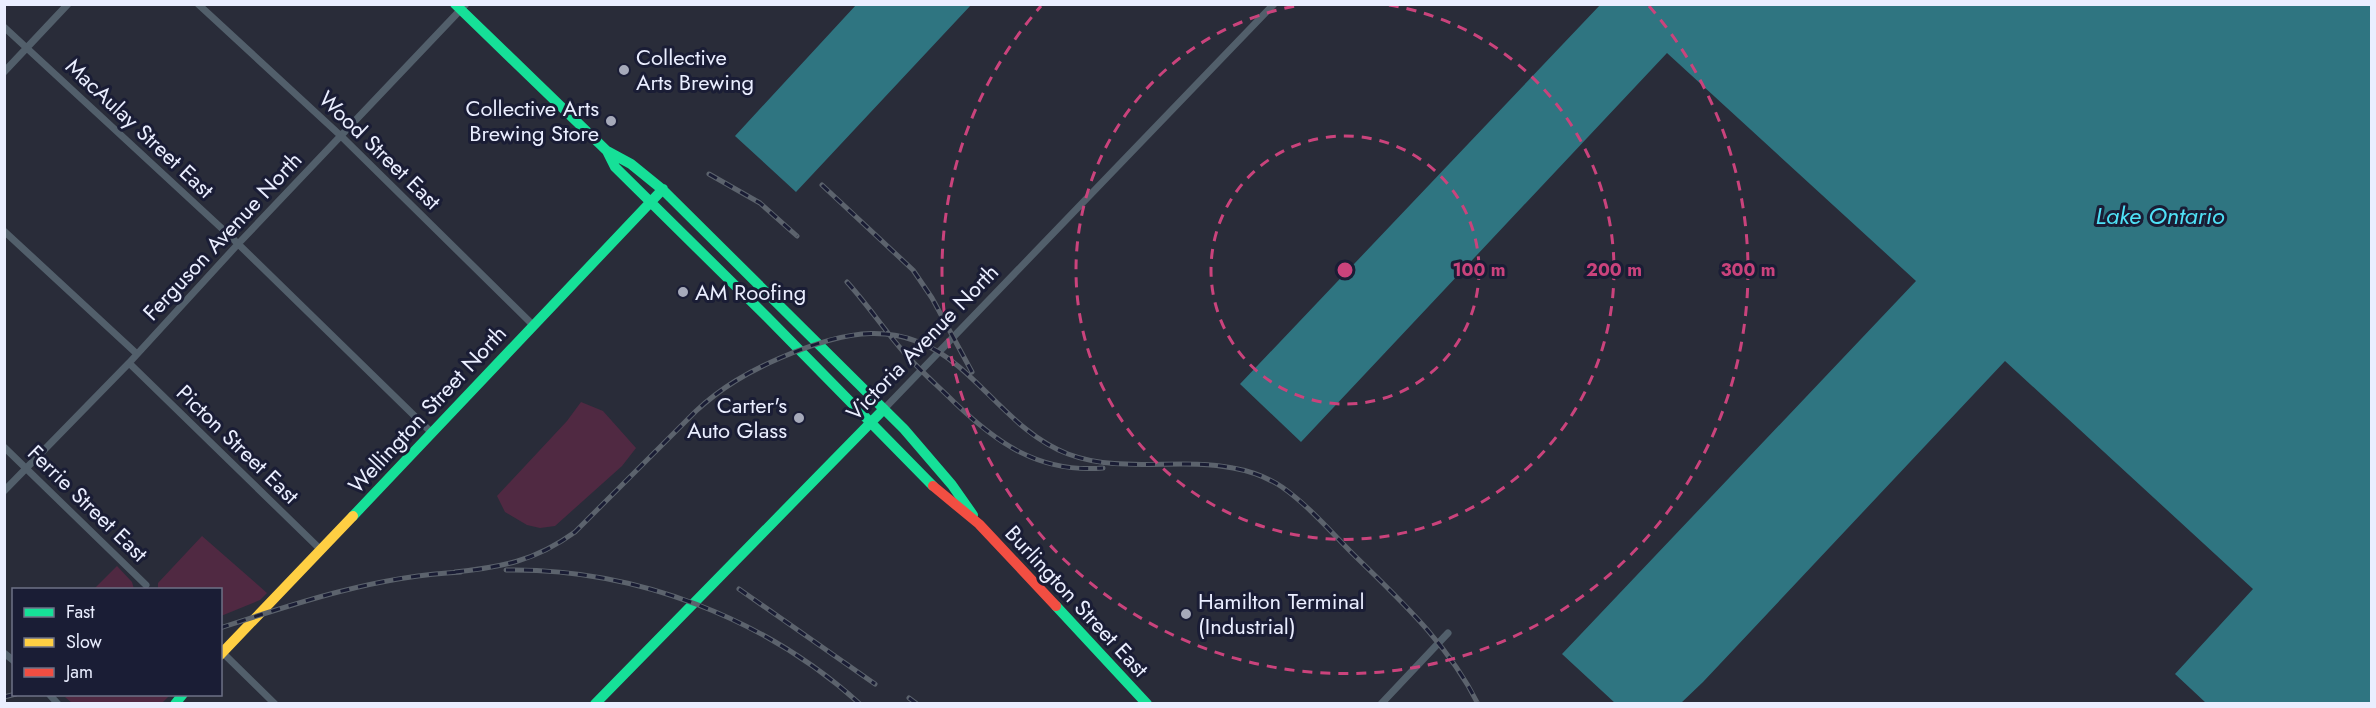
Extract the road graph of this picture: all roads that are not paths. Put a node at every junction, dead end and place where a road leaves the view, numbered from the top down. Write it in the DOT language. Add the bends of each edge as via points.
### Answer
graph roads {
  1 [pos="68,4"];
  2 [pos="198,4"];
  3 [pos="1274,4"];
  4 [pos="461,6"];
  5 [pos="4,27"];
  6 [pos="27,48"];
  7 [pos="4,72"];
  8 [pos="340,135"];
  9 [pos="607,151"];
  10 [pos="663,189"];
  11 [pos="652,202"];
  12 [pos="4,231"];
  13 [pos="238,244"];
  14 [pos="533,324"];
  15 [pos="137,354"];
  16 [pos="129,363"];
  17 [pos="884,409"];
  18 [pos="871,422"];
  19 [pos="432,433"];
  20 [pos="4,447"];
  21 [pos="26,468"];
  22 [pos="4,491"];
  23 [pos="979,524"];
  24 [pos="321,550"];
  25 [pos="146,585"];
  26 [pos="1448,633"];
  27 [pos="222,654"];
  28 [pos="596,703"];
  29 [pos="275,704"];
  30 [pos="1147,704"];
  31 [pos="1381,704"];
  1 -- 6 [label="street"];
  2 -- 8 [label="street, Wood Street East"];
  3 -- 17 [label="street, Victoria Avenue North"];
  4 -- 8 [label="street, Ferguson Avenue North"];
  4 -- 9 [label="main road, Burlington Street East"];
  5 -- 6 [label="street, MacAulay Street East"];
  6 -- 7 [label="street"];
  6 -- 13 [label="street, MacAulay Street East"];
  8 -- 13 [label="street, Ferguson Avenue North"];
  8 -- 14 [label="street, Wood Street East"];
  9 -- 10 [label="main road, Burlington Street East" via="622,157"];
  9 -- 11 [label="main road, Burlington Street East" via="615,167"];
  10 -- 11 [label="main road, Wellington Street North"];
  10 -- 17 [label="main road, Burlington Street East"];
  11 -- 14 [label="main road, Wellington Street North"];
  11 -- 18 [label="main road, Burlington Street East"];
  12 -- 15 [label="street"];
  13 -- 15 [label="street, Ferguson Avenue North"];
  13 -- 19 [label="street, MacAulay Street East"];
  14 -- 19 [label="main road, Wellington Street North"];
  15 -- 16 [label="street, Ferguson Avenue North"];
  16 -- 21 [label="street, Ferguson Avenue North"];
  16 -- 24 [label="street, Picton Street East"];
  17 -- 18 [label="main road, Victoria Avenue North"];
  17 -- 23 [label="main road, Burlington Street East" via="954,485"];
  18 -- 23 [label="main road, Burlington Street East" via="942,495"];
  18 -- 28 [label="main road, Victoria Avenue North"];
  19 -- 24 [label="main road, Wellington Street North"];
  20 -- 21 [label="street, Ferrie Street East"];
  21 -- 22 [label="street, Ferguson Avenue North"];
  21 -- 25 [label="street, Ferrie Street East"];
  23 -- 30 [label="main road, Burlington Street East"];
  24 -- 27 [label="main road, Wellington Street North"];
  26 -- 31 [label="street"];
  27 -- 29 [label="street"];
}
